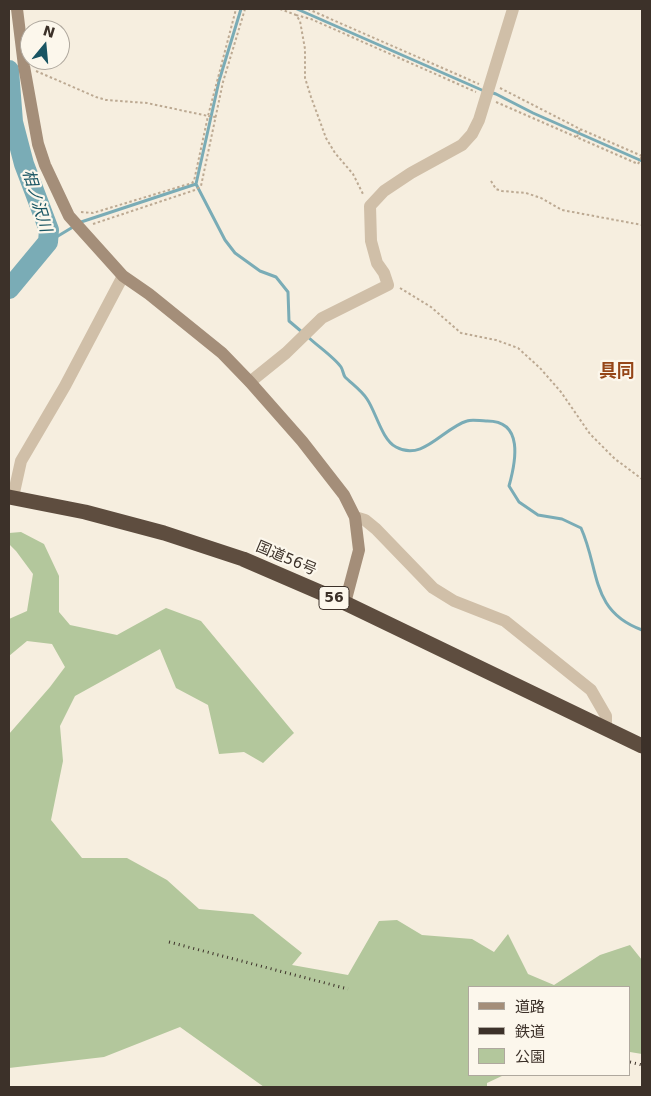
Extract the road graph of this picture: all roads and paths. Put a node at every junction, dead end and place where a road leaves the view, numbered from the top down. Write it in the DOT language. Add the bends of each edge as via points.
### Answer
graph roads {
  1 [pos="17,9"];
  2 [pos="236,9"];
  3 [pos="245,9"];
  4 [pos="280,9"];
  5 [pos="308,9"];
  6 [pos="512,9"];
  7 [pos="296,15"];
  8 [pos="334,20"];
  9 [pos="331,28"];
  10 [pos="20,33"];
  11 [pos="25,70"];
  12 [pos="33,70"];
  13 [pos="488,90"];
  14 [pos="208,116"];
  15 [pos="216,118"];
  16 [pos="580,129"];
  17 [pos="577,137"];
  18 [pos="642,156"];
  19 [pos="491,181"];
  20 [pos="370,206"];
  21 [pos="68,213"];
  22 [pos="642,225"];
  23 [pos="80,230"];
  24 [pos="123,276"];
  25 [pos="388,285"];
  26 [pos="250,382"];
  27 [pos="642,479"];
  28 [pos="11,497"];
  29 [pos="355,517"];
  30 [pos="345,603"];
  31 [pos="606,729"];
  32 [pos="642,746"];
  1 -- 10 [label="street"];
  2 -- 14 [label="path"];
  3 -- 15 [label="path"];
  4 -- 7 [label="path"];
  5 -- 8 [label="path"];
  6 -- 13 [label="street"];
  7 -- 9 [label="path"];
  7 -- 20 [label="path" via="305,49 305,78 310,97 326,138 353,174"];
  8 -- 9 [label="path"];
  8 -- 13 [label="path"];
  9 -- 13 [label="path"];
  11 -- 21 [label="street" via="38,144"];
  12 -- 14 [label="path" via="106,100 147,103"];
  13 -- 16 [label="path" via="498,87"];
  13 -- 17 [label="path"];
  13 -- 20 [label="street" via="479,120 462,144 404,177"];
  14 -- 15 [label="path"];
  14 -- 21 [label="path" via="192,184 93,213"];
  15 -- 23 [label="path" via="200,186"];
  16 -- 17 [label="path"];
  16 -- 18 [label="path"];
  17 -- 18 [label="path" via="638,164"];
  19 -- 22 [label="path" via="502,192 526,193 562,210"];
  20 -- 25 [label="street" via="371,241"];
  21 -- 23 [label="street"];
  23 -- 24 [label="street"];
  24 -- 26 [label="street" via="222,353"];
  24 -- 28 [label="street" via="21,461"];
  25 -- 26 [label="street" via="322,318"];
  25 -- 27 [label="path" via="401,288 431,307 461,334 496,340 518,348 561,392 590,434 614,459"];
  26 -- 29 [label="street" via="327,471"];
  28 -- 30 [label="highway, 国道56号 / 56" via="164,533 243,559"];
  29 -- 30 [label="street" via="359,550"];
  29 -- 31 [label="street" via="376,529 433,588 454,602 505,621 591,690 606,716"];
  30 -- 31 [label="highway, 国道56号 / 56"];
  31 -- 32 [label="highway, 国道56号 / 56"];
}
